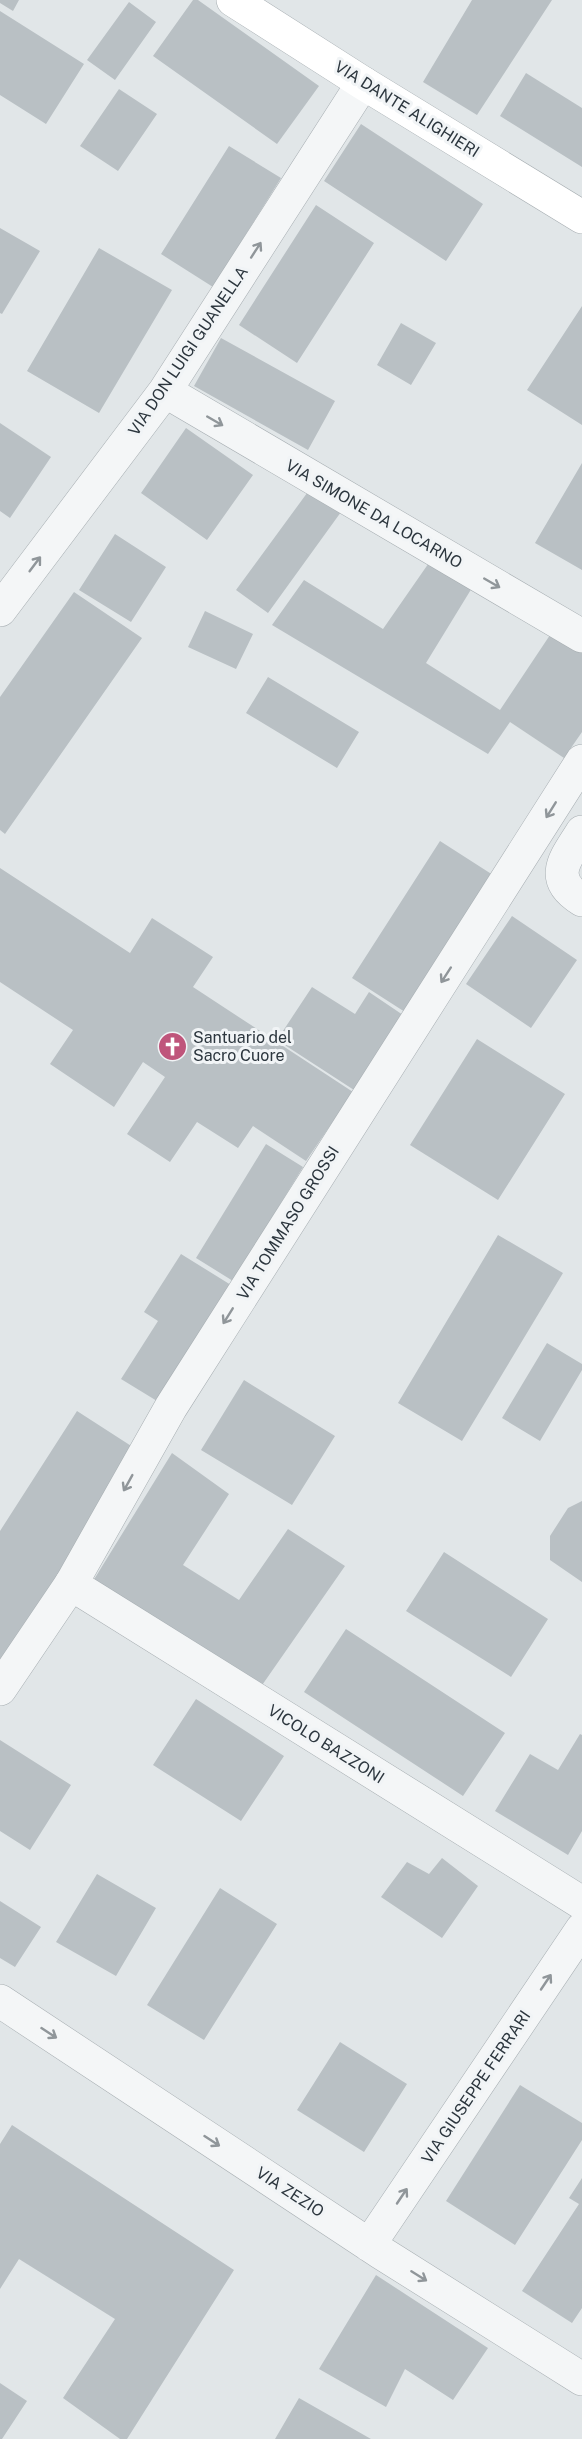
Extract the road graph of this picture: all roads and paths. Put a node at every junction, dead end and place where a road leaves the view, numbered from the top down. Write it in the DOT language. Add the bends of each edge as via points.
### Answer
graph roads {
  1 [pos="233,0"];
  2 [pos="363,83"];
  3 [pos="582,217"];
  4 [pos="165,391"];
  5 [pos="0,610"];
  6 [pos="582,636"];
  7 [pos="582,761"];
  8 [pos="582,832"];
  9 [pos="582,900"];
  10 [pos="71,1584"];
  11 [pos="0,1689"];
  12 [pos="582,1903"];
  13 [pos="582,1929"];
  14 [pos="0,2001"];
  15 [pos="369,2245"];
  16 [pos="582,2379"];
  1 -- 2 [label="main road, VIA DANTE ALIGHIERI"];
  2 -- 3 [label="main road, VIA DANTE ALIGHIERI"];
  4 -- 2 [label="street, VIA DON LUIGI GUANELLA, one-way"];
  5 -- 4 [label="street, VIA DON LUIGI GUANELLA, one-way"];
  4 -- 6 [label="street, VIA SIMONE DA LOCARNO, one-way"];
  7 -- 10 [label="street, VIA TOMMASO GROSSI, one-way" via="171,1407"];
  8 -- 9 [label="street" via="562,862 564,880"];
  10 -- 11 [label="street, VIA TOMMASO GROSSI"];
  10 -- 12 [label="street, VICOLO BAZZONI"];
  15 -- 13 [label="street, VIA GIUSEPPE FERRARI, one-way"];
  14 -- 15 [label="street, VIA ZEZIO, one-way"];
  15 -- 16 [label="street, VIA ZEZIO, one-way"];
}
